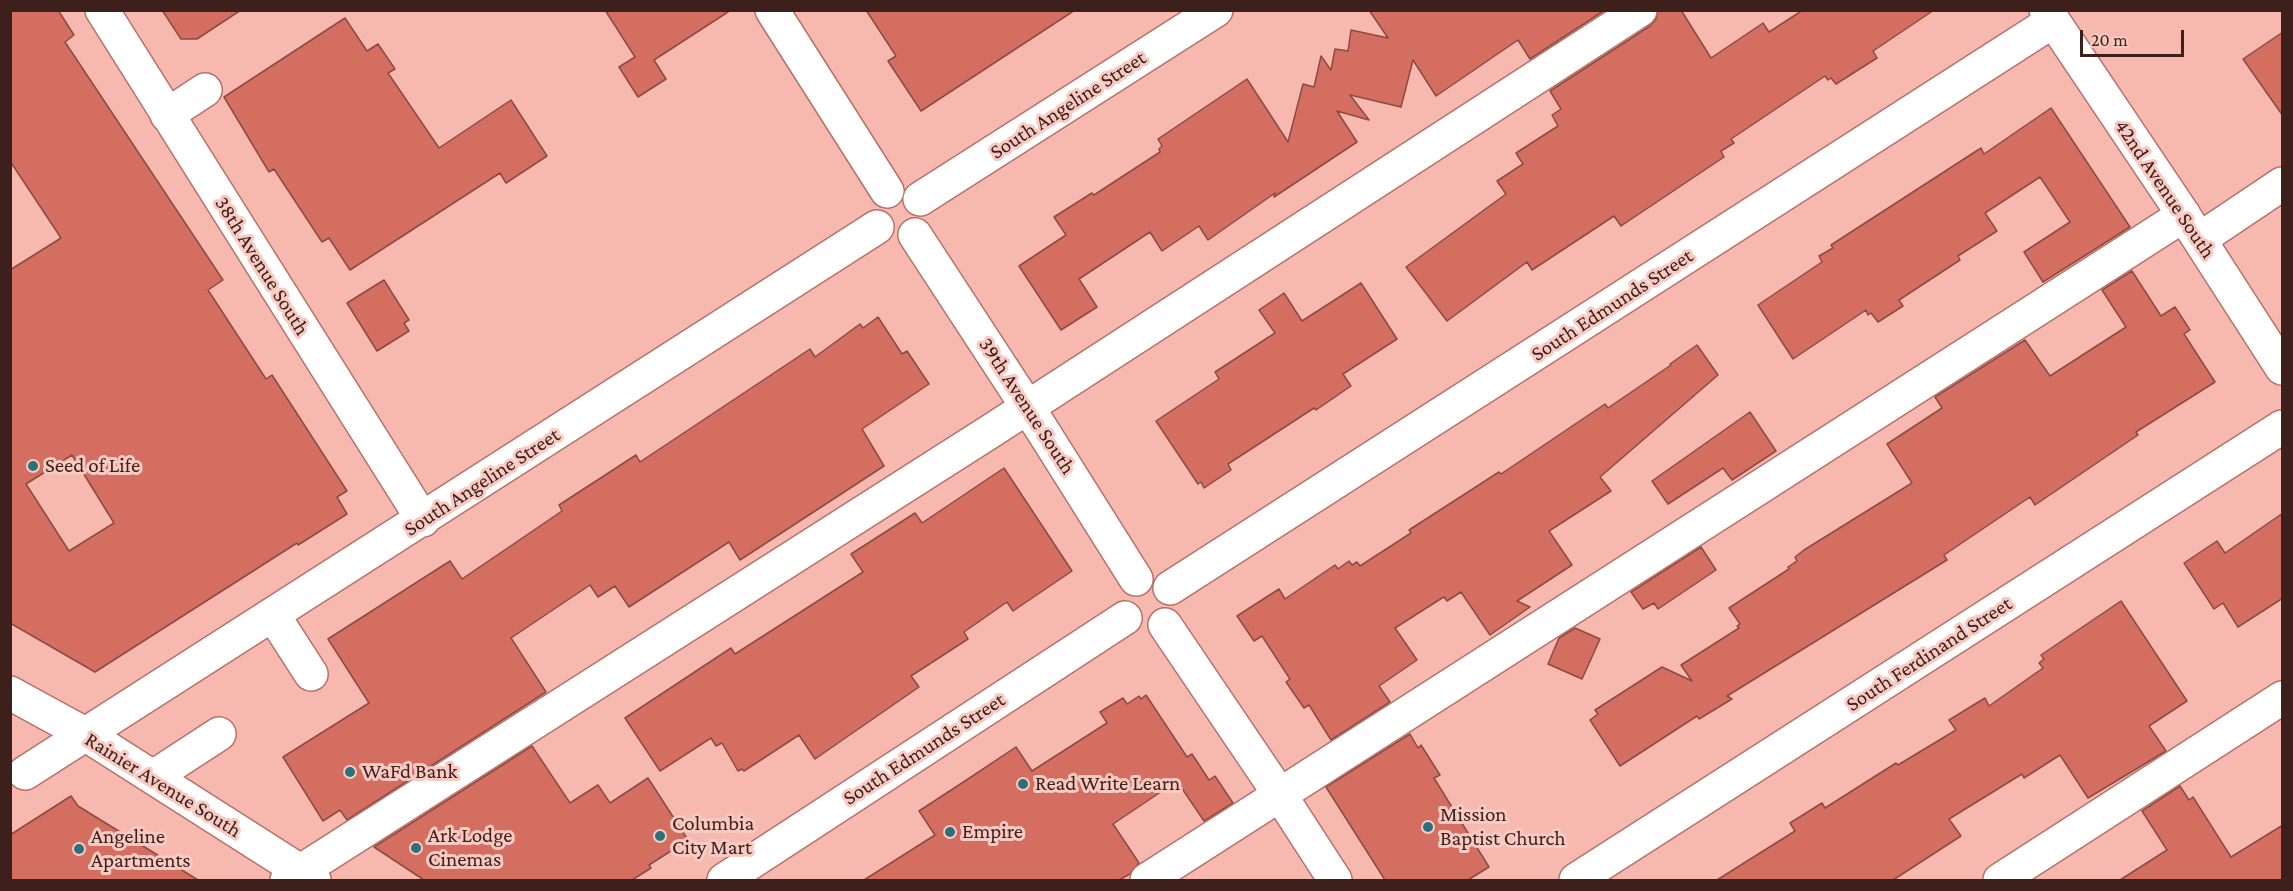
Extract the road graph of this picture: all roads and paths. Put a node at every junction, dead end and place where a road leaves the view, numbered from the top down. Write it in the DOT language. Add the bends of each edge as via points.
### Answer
graph roads {
  1 [pos="102,10"];
  2 [pos="1216,10"];
  3 [pos="1640,10"];
  4 [pos="779,13"];
  5 [pos="2050,16"];
  6 [pos="205,90"];
  7 [pos="167,115"];
  8 [pos="2283,184"];
  9 [pos="887,191"];
  10 [pos="920,199"];
  11 [pos="877,227"];
  12 [pos="2192,227"];
  13 [pos="915,235"];
  14 [pos="2283,368"];
  15 [pos="1028,407"];
  16 [pos="2283,427"];
  17 [pos="423,520"];
  18 [pos="1136,579"];
  19 [pos="1170,588"];
  20 [pos="273,615"];
  21 [pos="1125,618"];
  22 [pos="1165,625"];
  23 [pos="310,674"];
  24 [pos="10,693"];
  25 [pos="2283,698"];
  26 [pos="84,734"];
  27 [pos="219,734"];
  28 [pos="24,773"];
  29 [pos="153,777"];
  30 [pos="1280,795"];
  31 [pos="301,877"];
  32 [pos="724,880"];
  33 [pos="1147,880"];
  34 [pos="1335,880"];
  35 [pos="1576,880"];
  36 [pos="2000,880"];
  1 -- 7 [label="street, 38th Avenue South"];
  2 -- 10 [label="street, South Angeline Street"];
  3 -- 15 [label="street"];
  4 -- 9 [label="street"];
  5 -- 12 [label="street, 42nd Avenue South"];
  5 -- 19 [label="street, South Edmunds Street"];
  6 -- 7 [label="street"];
  7 -- 17 [label="street, 38th Avenue South"];
  8 -- 12 [label="street"];
  9 -- 10 [label="street" via="909,190"];
  9 -- 11 [label="street" via="874,207"];
  10 -- 13 [label="street" via="925,219"];
  11 -- 13 [label="street" via="894,240"];
  11 -- 17 [label="street, South Angeline Street"];
  12 -- 14 [label="street, 42nd Avenue South"];
  12 -- 30 [label="street"];
  13 -- 15 [label="street, 39th Avenue South"];
  15 -- 18 [label="street, 39th Avenue South"];
  15 -- 31 [label="street"];
  16 -- 35 [label="street, South Ferdinand Street"];
  17 -- 20 [label="street, South Angeline Street"];
  18 -- 19 [label="street" via="1161,579"];
  18 -- 21 [label="street" via="1122,595"];
  19 -- 22 [label="street" via="1174,611"];
  20 -- 23 [label="street"];
  20 -- 26 [label="street, South Angeline Street"];
  21 -- 22 [label="street" via="1140,629"];
  21 -- 32 [label="street, South Edmunds Street"];
  22 -- 30 [label="street"];
  24 -- 26 [label="street, Rainier Avenue South"];
  25 -- 36 [label="street"];
  26 -- 28 [label="street, South Angeline Street"];
  26 -- 29 [label="street, Rainier Avenue South"];
  27 -- 29 [label="street"];
  29 -- 31 [label="street, Rainier Avenue South"];
  30 -- 33 [label="street"];
  30 -- 34 [label="street"];
}
